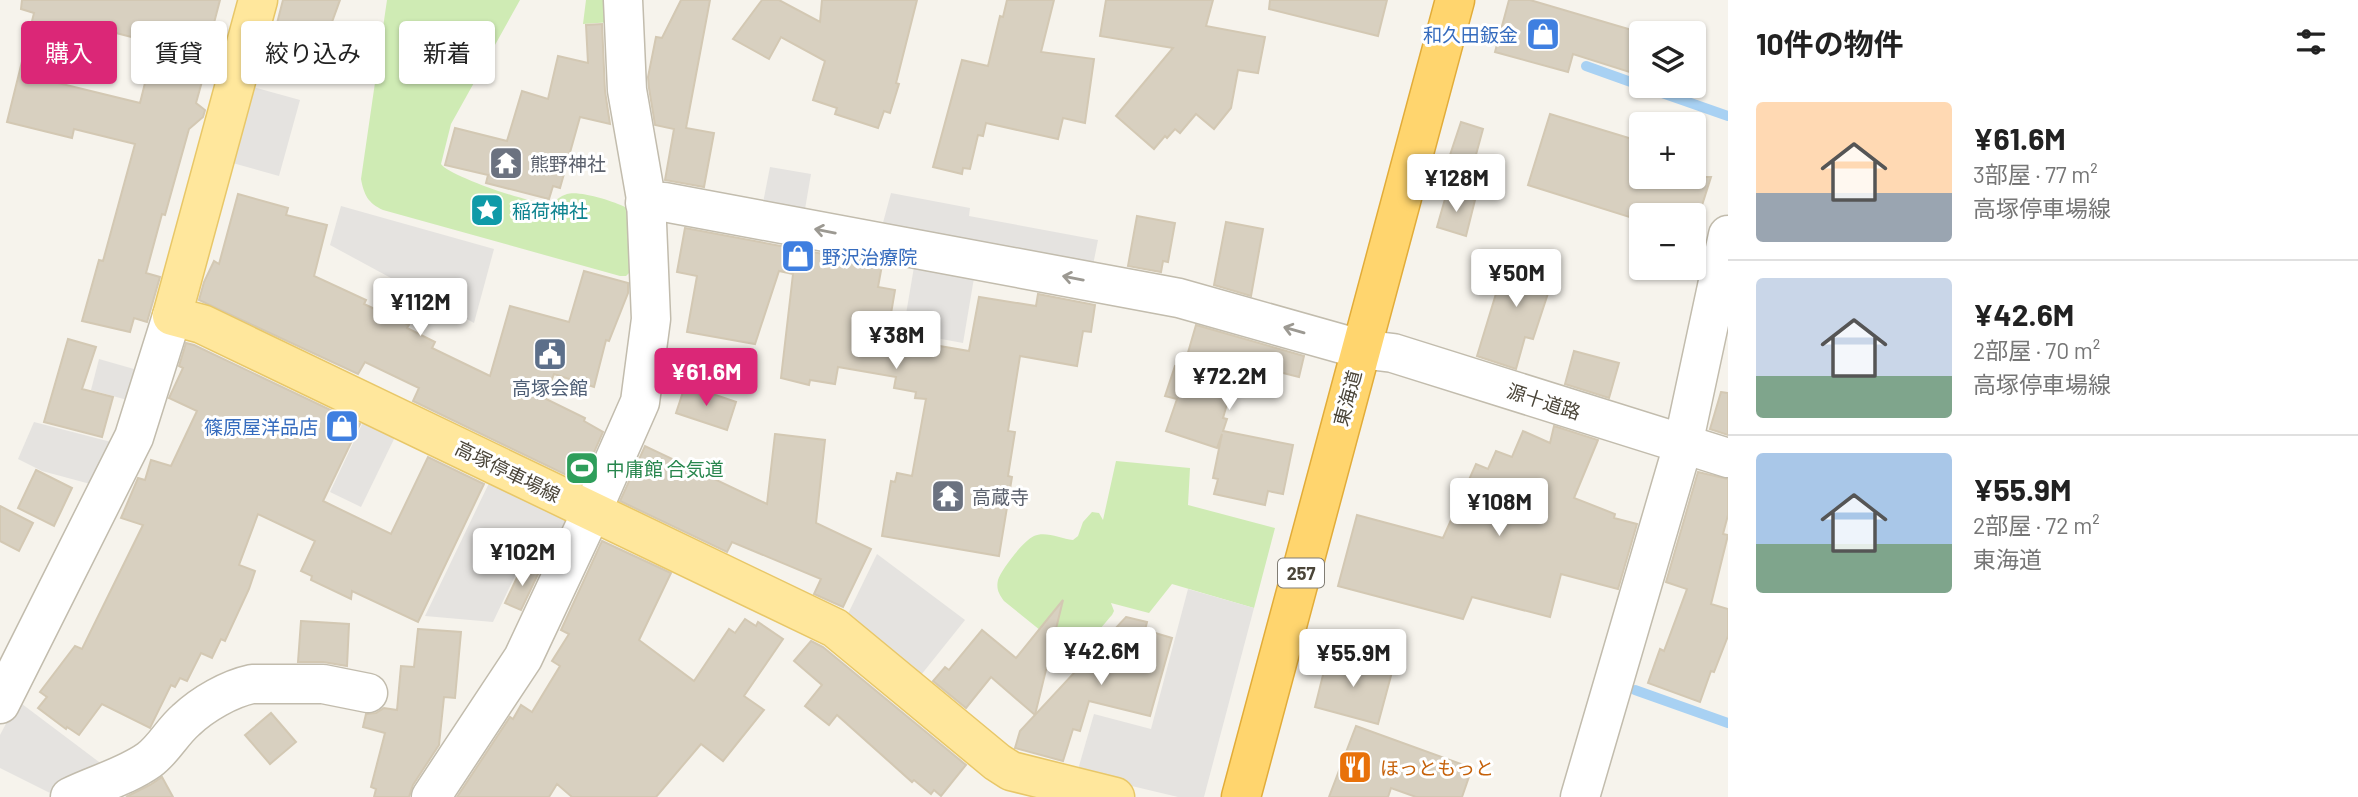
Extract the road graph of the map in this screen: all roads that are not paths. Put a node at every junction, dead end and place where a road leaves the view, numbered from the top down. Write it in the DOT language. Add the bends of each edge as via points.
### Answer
graph roads {
  1 [pos="258,0"];
  2 [pos="623,0"];
  3 [pos="1455,0"];
  4 [pos="645,203"];
  5 [pos="1728,235"];
  6 [pos="173,316"];
  7 [pos="1360,349"];
  8 [pos="1683,445"];
  9 [pos="1728,458"];
  10 [pos="592,511"];
  11 [pos="368,693"];
  12 [pos="0,704"];
  13 [pos="1045,789"];
  14 [pos="82,794"];
  15 [pos="431,797"];
  16 [pos="1115,797"];
  17 [pos="1241,797"];
  18 [pos="1580,797"];
  1 -- 6 [label="main road"];
  2 -- 4 [label="street" via="627,90"];
  3 -- 7 [label="highway, 東海道 / 257"];
  7 -- 4 [label="street, 源十道路, one-way" via="1179,298 664,202"];
  4 -- 10 [label="street" via="651,319 643,383 633,420"];
  5 -- 8 [label="street"];
  6 -- 10 [label="main road, 高塚停車場線" via="202,324"];
  6 -- 12 [label="street" via="134,436"];
  7 -- 8 [label="street, 源十道路" via="1393,353"];
  7 -- 17 [label="highway, 東海道 / 257"];
  8 -- 9 [label="street, 源十道路"];
  8 -- 18 [label="street"];
  10 -- 13 [label="main road, 高塚停車場線" via="835,628 997,762"];
  10 -- 15 [label="street" via="523,658"];
  11 -- 14 [label="street" via="323,684 252,684 233,689 185,720 166,744 137,768"];
  13 -- 16 [label="main road, 高塚停車場線"];
}
